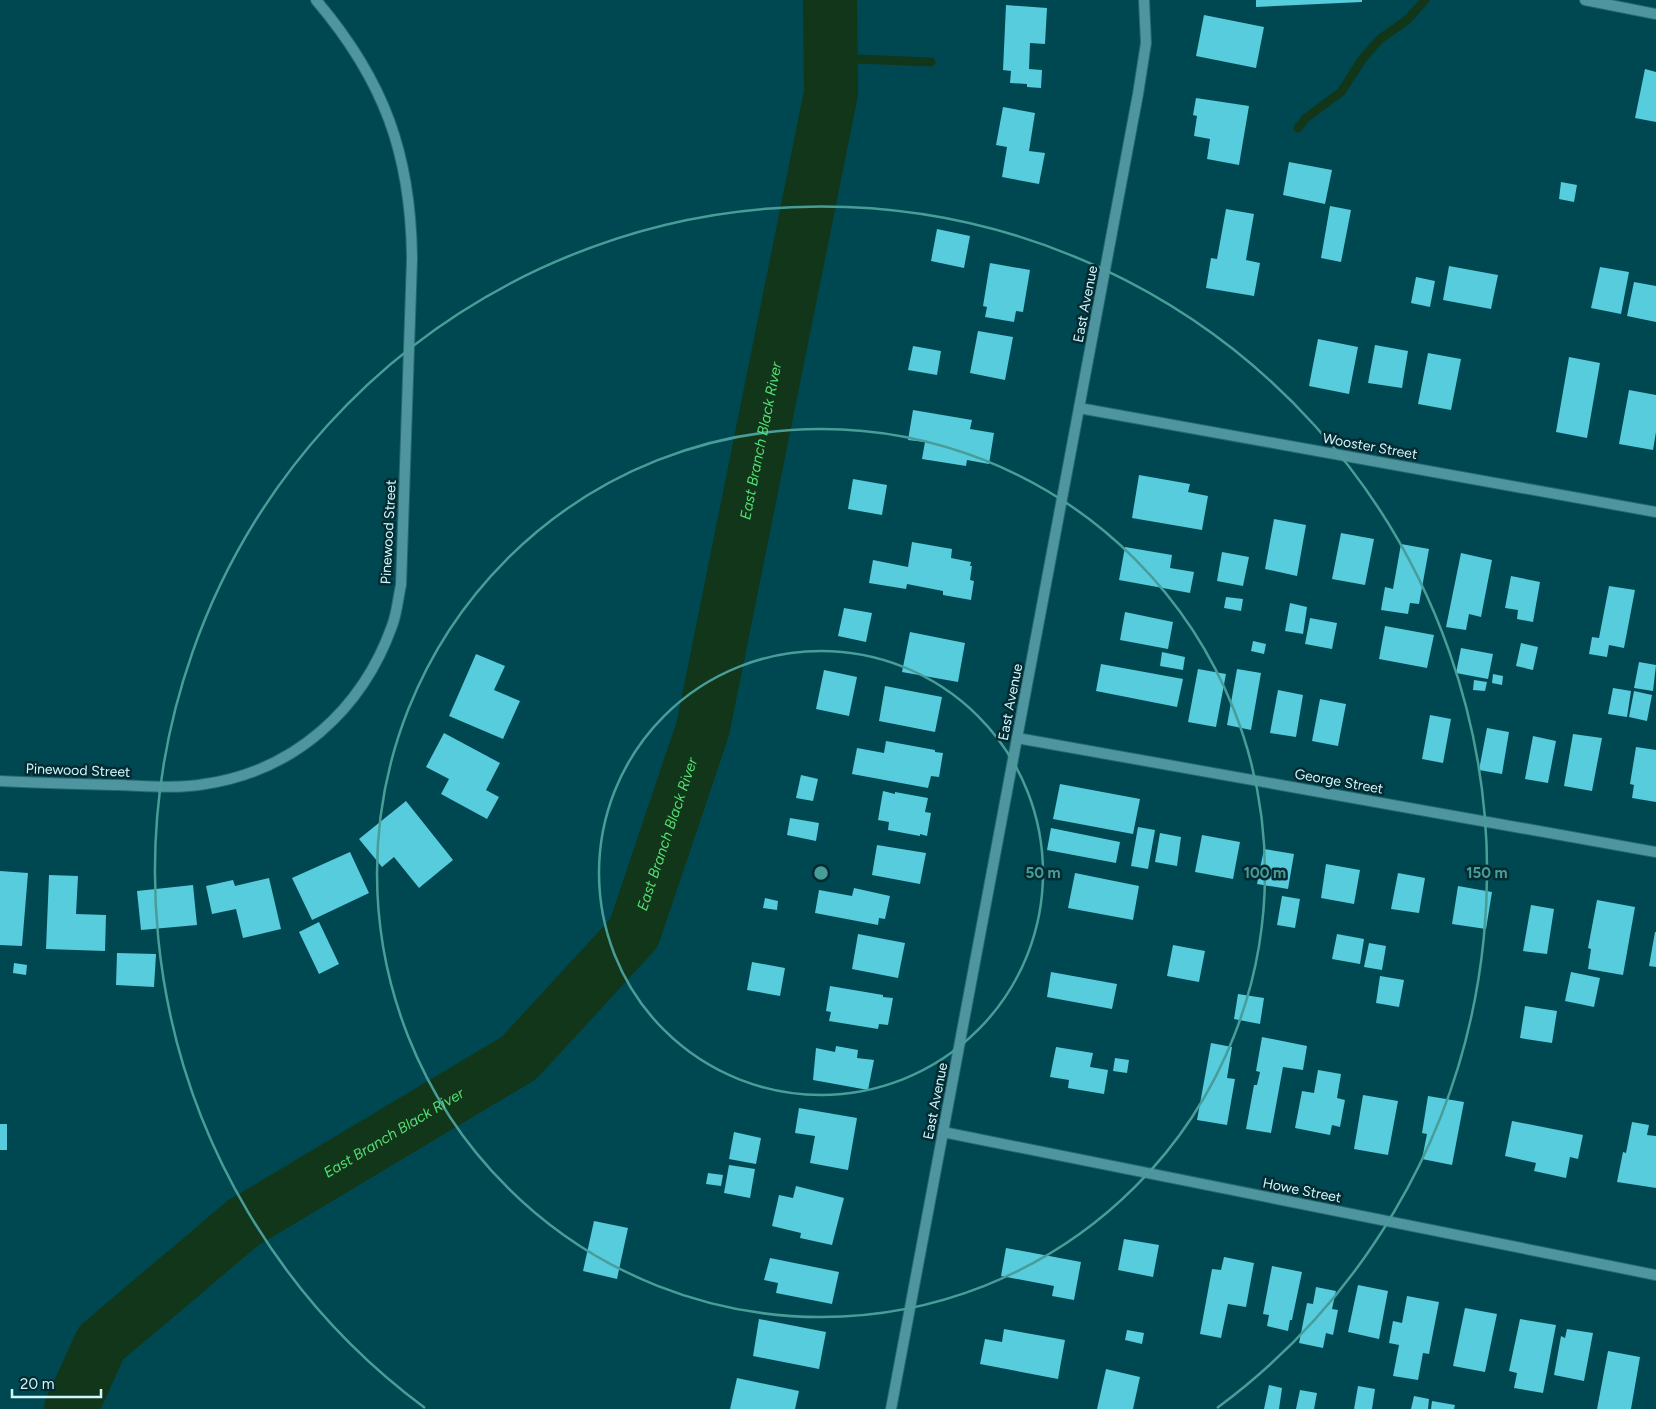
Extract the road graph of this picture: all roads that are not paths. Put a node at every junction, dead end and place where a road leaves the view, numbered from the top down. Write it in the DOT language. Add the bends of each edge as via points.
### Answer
graph roads {
  1 [pos="316,0"];
  2 [pos="1144,0"];
  3 [pos="1585,0"];
  4 [pos="1656,14"];
  5 [pos="1079,408"];
  6 [pos="1656,512"];
  7 [pos="1017,738"];
  8 [pos="0,781"];
  9 [pos="1656,852"];
  10 [pos="943,1132"];
  11 [pos="1656,1275"];
  12 [pos="891,1409"];
  1 -- 8 [label="street, Pinewood Street" via="353,47 380,96 394,133 409,195 412,259 401,585 393,624 377,661 356,695 335,719 298,750 244,776 172,786"];
  2 -- 5 [label="street, East Avenue" via="1146,43"];
  3 -- 4 [label="street"];
  5 -- 6 [label="street, Wooster Street"];
  5 -- 7 [label="street, East Avenue"];
  7 -- 9 [label="street, George Street"];
  7 -- 10 [label="street, East Avenue"];
  10 -- 11 [label="street, Howe Street"];
  10 -- 12 [label="street, East Avenue"];
}
